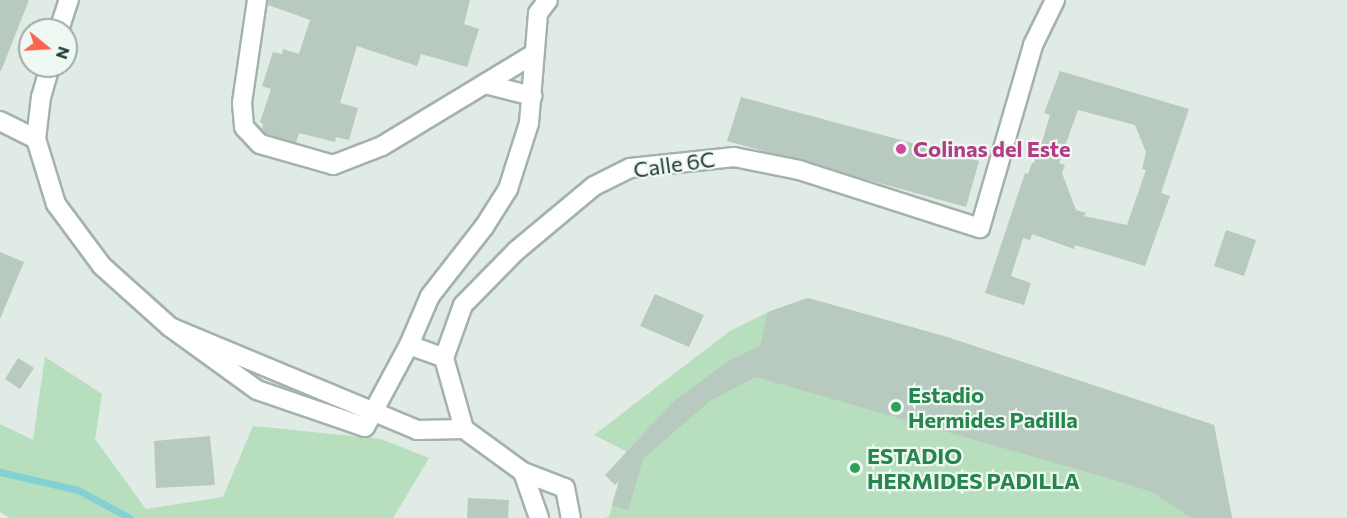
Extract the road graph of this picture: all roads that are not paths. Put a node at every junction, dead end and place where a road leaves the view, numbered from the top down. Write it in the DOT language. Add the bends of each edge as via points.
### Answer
graph roads {
  1 [pos="69,0"];
  2 [pos="257,0"];
  3 [pos="548,0"];
  4 [pos="1055,0"];
  5 [pos="63,18"];
  6 [pos="534,54"];
  7 [pos="47,78"];
  8 [pos="485,84"];
  9 [pos="532,96"];
  10 [pos="0,121"];
  11 [pos="36,139"];
  12 [pos="170,327"];
  13 [pos="409,345"];
  14 [pos="444,358"];
  15 [pos="376,412"];
  16 [pos="464,429"];
  17 [pos="523,472"];
  18 [pos="539,518"];
  19 [pos="571,518"];
  1 -- 5 [label="street"];
  2 -- 8 [label="street" via="242,103 244,127 260,144 333,165 382,146"];
  3 -- 6 [label="street" via="538,13"];
  4 -- 14 [label="street, Calle 6C" via="1033,45 980,228 800,170 734,157 630,168 594,186 500,267 463,306"];
  6 -- 8 [label="street"];
  6 -- 9 [label="street"];
  7 -- 11 [label="street"];
  8 -- 9 [label="street"];
  9 -- 13 [label="street" via="529,123 508,189 430,296"];
  10 -- 11 [label="street"];
  11 -- 12 [label="street" via="56,204 102,266"];
  12 -- 15 [label="street"];
  12 -- 15 [label="street" via="257,390 365,427"];
  13 -- 14 [label="street"];
  13 -- 15 [label="street"];
  14 -- 16 [label="street"];
  15 -- 16 [label="street" via="417,430"];
  16 -- 17 [label="street"];
  17 -- 18 [label="street"];
  17 -- 19 [label="street" via="565,488"];
}
